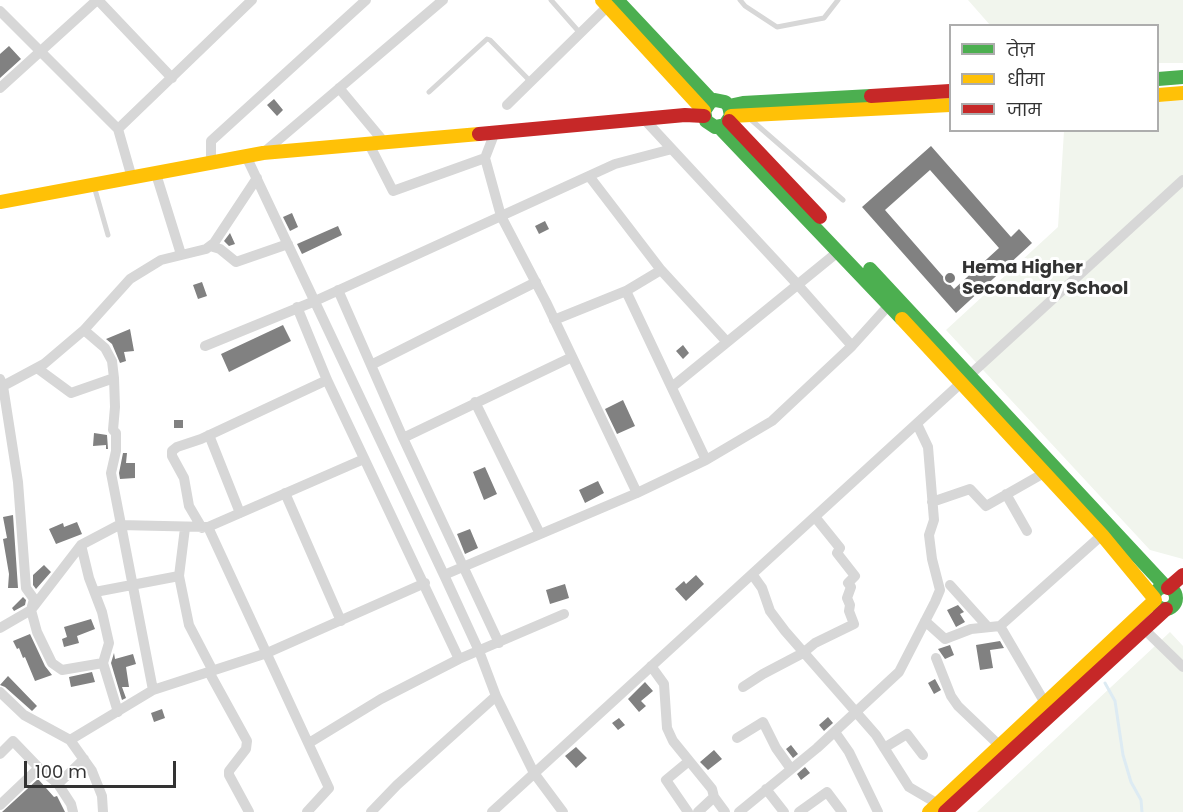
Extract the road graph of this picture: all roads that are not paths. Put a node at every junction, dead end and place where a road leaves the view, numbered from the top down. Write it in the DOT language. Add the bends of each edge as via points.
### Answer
graph roads {
  1 [pos="98,0"];
  2 [pos="252,0"];
  3 [pos="366,0"];
  4 [pos="443,0"];
  5 [pos="550,0"];
  6 [pos="740,0"];
  7 [pos="838,0"];
  8 [pos="612,1"];
  9 [pos="0,11"];
  10 [pos="580,33"];
  11 [pos="41,51"];
  12 [pos="1183,77"];
  13 [pos="172,78"];
  14 [pos="1159,79"];
  15 [pos="531,82"];
  16 [pos="0,88"];
  17 [pos="339,88"];
  18 [pos="949,91"];
  19 [pos="429,92"];
  20 [pos="1183,93"];
  21 [pos="1159,94"];
  22 [pos="507,105"];
  23 [pos="949,105"];
  24 [pos="707,109"];
  25 [pos="746,115"];
  26 [pos="727,117"];
  27 [pos="644,119"];
  28 [pos="118,129"];
  29 [pos="495,132"];
  30 [pos="384,142"];
  31 [pos="369,144"];
  32 [pos="672,149"];
  33 [pos="263,153"];
  34 [pos="246,156"];
  35 [pos="485,158"];
  36 [pos="211,163"];
  37 [pos="156,174"];
  38 [pos="589,176"];
  39 [pos="132,178"];
  40 [pos="257,178"];
  41 [pos="1183,180"];
  42 [pos="94,185"];
  43 [pos="843,200"];
  44 [pos="0,202"];
  45 [pos="501,216"];
  46 [pos="108,235"];
  47 [pos="288,244"];
  48 [pos="210,246"];
  49 [pos="839,251"];
  50 [pos="179,254"];
  51 [pos="661,270"];
  52 [pos="536,282"];
  53 [pos="798,285"];
  54 [pos="338,290"];
  55 [pos="626,291"];
  56 [pos="315,301"];
  57 [pos="889,305"];
  58 [pos="297,307"];
  59 [pos="555,320"];
  60 [pos="84,330"];
  61 [pos="727,342"];
  62 [pos="205,346"];
  63 [pos="852,346"];
  64 [pos="572,357"];
  65 [pos="371,365"];
  66 [pos="37,368"];
  67 [pos="114,378"];
  68 [pos="965,379"];
  69 [pos="327,380"];
  70 [pos="1,385"];
  71 [pos="672,387"];
  72 [pos="475,402"];
  73 [pos="917,424"];
  74 [pos="209,435"];
  75 [pos="403,438"];
  76 [pos="364,459"];
  77 [pos="705,460"];
  78 [pos="1044,473"];
  79 [pos="285,493"];
  80 [pos="637,493"];
  81 [pos="1006,494"];
  82 [pos="932,502"];
  83 [pos="240,513"];
  84 [pos="815,517"];
  85 [pos="119,525"];
  86 [pos="205,527"];
  87 [pos="185,528"];
  88 [pos="1027,531"];
  89 [pos="540,534"];
  90 [pos="1102,535"];
  91 [pos="81,545"];
  92 [pos="465,567"];
  93 [pos="752,574"];
  94 [pos="444,575"];
  95 [pos="1183,575"];
  96 [pos="179,576"];
  97 [pos="138,582"];
  98 [pos="425,583"];
  99 [pos="950,585"];
  100 [pos="94,592"];
  101 [pos="1173,592"];
  102 [pos="1155,599"];
  103 [pos="1166,609"];
  104 [pos="31,610"];
  105 [pos="564,614"];
  106 [pos="341,621"];
  107 [pos="925,621"];
  108 [pos="987,626"];
  109 [pos="1000,626"];
  110 [pos="0,628"];
  111 [pos="1145,630"];
  112 [pos="499,643"];
  113 [pos="479,651"];
  114 [pos="267,653"];
  115 [pos="802,653"];
  116 [pos="936,658"];
  117 [pos="459,659"];
  118 [pos="103,663"];
  119 [pos="651,666"];
  120 [pos="1183,667"];
  121 [pos="211,671"];
  122 [pos="743,687"];
  123 [pos="160,688"];
  124 [pos="0,692"];
  125 [pos="495,696"];
  126 [pos="1045,703"];
  127 [pos="856,711"];
  128 [pos="118,712"];
  129 [pos="835,732"];
  130 [pos="737,738"];
  131 [pos="70,740"];
  132 [pos="309,743"];
  133 [pos="1000,746"];
  134 [pos="884,748"];
  135 [pos="0,754"];
  136 [pos="923,755"];
  137 [pos="84,759"];
  138 [pos="689,761"];
  139 [pos="39,768"];
  140 [pos="791,769"];
  141 [pos="534,773"];
  142 [pos="58,784"];
  143 [pos="766,789"];
  144 [pos="714,797"];
  145 [pos="0,805"];
  146 [pos="937,809"];
  147 [pos="73,812"];
  148 [pos="103,812"];
  149 [pos="249,812"];
  150 [pos="307,812"];
  151 [pos="371,812"];
  152 [pos="492,812"];
  153 [pos="563,812"];
  154 [pos="688,812"];
  155 [pos="698,812"];
  156 [pos="725,812"];
  157 [pos="738,812"];
  158 [pos="784,812"];
  159 [pos="799,812"];
  160 [pos="842,812"];
  161 [pos="878,812"];
  1 -- 11 [label="street"];
  1 -- 13 [label="street"];
  2 -- 13 [label="street"];
  3 -- 36 [label="street" via="212,141"];
  4 -- 17 [label="street"];
  5 -- 10 [label="lane"];
  6 -- 7 [label="lane" via="777,27 824,18"];
  8 -- 10 [label="street"];
  8 -- 24 [label="street"];
  9 -- 11 [label="street"];
  10 -- 15 [label="street"];
  11 -- 16 [label="street"];
  11 -- 28 [label="street"];
  12 -- 14 [label="street"];
  13 -- 28 [label="street"];
  15 -- 19 [label="lane" via="487,39"];
  15 -- 22 [label="street"];
  17 -- 30 [label="street"];
  17 -- 33 [label="street"];
  18 -- 26 [label="street" via="742,103"];
  20 -- 21 [label="street"];
  23 -- 25 [label="street"];
  24 -- 26 [label="street" via="720,100"];
  24 -- 26 [label="street" via="710,125"];
  24 -- 27 [label="street"];
  25 -- 26 [label="street"];
  25 -- 43 [label="lane"];
  26 -- 49 [label="street"];
  26 -- 68 [label="street"];
  27 -- 29 [label="street"];
  27 -- 32 [label="street"];
  28 -- 39 [label="street"];
  29 -- 30 [label="street"];
  29 -- 35 [label="street"];
  30 -- 31 [label="street"];
  31 -- 33 [label="street"];
  31 -- 35 [label="street" via="393,191"];
  32 -- 38 [label="street" via="615,164"];
  32 -- 53 [label="street"];
  33 -- 34 [label="street"];
  34 -- 36 [label="street"];
  34 -- 40 [label="street"];
  35 -- 45 [label="street"];
  36 -- 37 [label="street"];
  37 -- 39 [label="street"];
  37 -- 50 [label="street"];
  38 -- 45 [label="street"];
  38 -- 51 [label="street"];
  39 -- 42 [label="street"];
  40 -- 47 [label="street"];
  40 -- 48 [label="street"];
  41 -- 68 [label="street"];
  42 -- 44 [label="street"];
  42 -- 46 [label="lane"];
  45 -- 52 [label="street"];
  45 -- 54 [label="street"];
  47 -- 48 [label="street" via="236,262"];
  47 -- 56 [label="street"];
  48 -- 50 [label="street"];
  49 -- 53 [label="street"];
  49 -- 57 [label="street"];
  50 -- 60 [label="street" via="160,260 130,279"];
  51 -- 55 [label="street"];
  51 -- 61 [label="street"];
  52 -- 59 [label="street"];
  52 -- 65 [label="street"];
  53 -- 61 [label="street"];
  53 -- 63 [label="street"];
  54 -- 56 [label="street"];
  54 -- 65 [label="street"];
  55 -- 59 [label="street"];
  55 -- 71 [label="street"];
  56 -- 58 [label="street"];
  56 -- 94 [label="street"];
  57 -- 63 [label="street"];
  57 -- 68 [label="street"];
  58 -- 62 [label="street"];
  58 -- 69 [label="street"];
  59 -- 64 [label="street"];
  60 -- 66 [label="street"];
  60 -- 67 [label="street" via="105,348"];
  61 -- 71 [label="street"];
  63 -- 77 [label="street" via="772,421"];
  64 -- 72 [label="street"];
  64 -- 80 [label="street"];
  65 -- 75 [label="street"];
  66 -- 67 [label="street" via="72,393"];
  66 -- 70 [label="street"];
  67 -- 85 [label="street" via="112,430 116,433 116,451 111,473"];
  68 -- 73 [label="street"];
  68 -- 78 [label="street"];
  68 -- 101 [label="street"];
  69 -- 74 [label="street"];
  69 -- 76 [label="street"];
  70 -- 104 [label="street" via="18,482 26,588 34,599"];
  71 -- 77 [label="street"];
  72 -- 75 [label="street"];
  72 -- 89 [label="street"];
  73 -- 82 [label="street" via="928,447"];
  73 -- 84 [label="street"];
  74 -- 83 [label="street"];
  74 -- 86 [label="street" via="172,451 184,478 189,506"];
  75 -- 92 [label="street"];
  76 -- 79 [label="street"];
  76 -- 98 [label="street"];
  77 -- 80 [label="street"];
  78 -- 81 [label="street"];
  78 -- 90 [label="street"];
  79 -- 83 [label="street"];
  79 -- 106 [label="street"];
  80 -- 89 [label="street"];
  81 -- 82 [label="street" via="986,506 970,489"];
  81 -- 88 [label="street"];
  82 -- 107 [label="street" via="934,520 929,535 940,590"];
  83 -- 86 [label="street"];
  84 -- 93 [label="street"];
  84 -- 115 [label="street" via="840,548 837,553 855,576 848,583 847,598 854,624"];
  85 -- 87 [label="street"];
  85 -- 91 [label="street"];
  85 -- 97 [label="street"];
  86 -- 87 [label="street"];
  86 -- 114 [label="street"];
  87 -- 96 [label="street"];
  89 -- 92 [label="street"];
  90 -- 102 [label="street"];
  90 -- 109 [label="street"];
  91 -- 100 [label="street"];
  91 -- 104 [label="street"];
  92 -- 94 [label="street"];
  92 -- 112 [label="street"];
  93 -- 115 [label="street" via="770,611"];
  93 -- 119 [label="street"];
  94 -- 113 [label="street"];
  95 -- 101 [label="street"];
  96 -- 97 [label="street"];
  96 -- 121 [label="street" via="189,625"];
  97 -- 100 [label="street"];
  97 -- 123 [label="street"];
  98 -- 106 [label="street"];
  98 -- 117 [label="street"];
  99 -- 108 [label="street"];
  100 -- 118 [label="street" via="109,643"];
  101 -- 102 [label="street" via="1158,590"];
  101 -- 103 [label="street" via="1173,606"];
  102 -- 103 [label="street" via="1157,606"];
  102 -- 126 [label="street"];
  103 -- 111 [label="street"];
  104 -- 110 [label="street"];
  104 -- 118 [label="street" via="52,663 62,670"];
  105 -- 112 [label="street"];
  106 -- 114 [label="street"];
  107 -- 108 [label="street" via="945,639"];
  107 -- 127 [label="street" via="899,672"];
  108 -- 109 [label="street"];
  109 -- 126 [label="street"];
  111 -- 120 [label="street"];
  111 -- 146 [label="street"];
  112 -- 113 [label="street"];
  113 -- 117 [label="street"];
  113 -- 125 [label="street"];
  114 -- 121 [label="street"];
  114 -- 132 [label="street"];
  115 -- 122 [label="street"];
  115 -- 127 [label="street"];
  116 -- 133 [label="street" via="958,706"];
  117 -- 132 [label="street" via="381,699"];
  118 -- 128 [label="street"];
  119 -- 138 [label="street" via="664,684 667,728"];
  119 -- 141 [label="street"];
  121 -- 123 [label="street"];
  121 -- 149 [label="street" via="247,741 229,775"];
  123 -- 128 [label="street"];
  124 -- 131 [label="street" via="24,715"];
  125 -- 141 [label="street"];
  125 -- 151 [label="street"];
  126 -- 133 [label="street"];
  127 -- 129 [label="street"];
  127 -- 134 [label="street"];
  128 -- 131 [label="street"];
  129 -- 140 [label="street"];
  129 -- 161 [label="street"];
  130 -- 140 [label="street" via="763,722"];
  131 -- 137 [label="street"];
  132 -- 150 [label="street" via="329,788"];
  133 -- 146 [label="street"];
  134 -- 136 [label="street" via="906,734"];
  134 -- 146 [label="street" via="909,787"];
  135 -- 139 [label="street" via="14,741"];
  137 -- 142 [label="street"];
  137 -- 148 [label="street" via="102,796"];
  138 -- 144 [label="street"];
  138 -- 154 [label="street" via="666,780"];
  139 -- 142 [label="street"];
  139 -- 145 [label="street"];
  140 -- 143 [label="street"];
  141 -- 152 [label="street"];
  141 -- 153 [label="street"];
  142 -- 147 [label="street"];
  143 -- 157 [label="street"];
  143 -- 158 [label="street"];
  144 -- 155 [label="street"];
  144 -- 156 [label="street"];
  159 -- 160 [label="street" via="827,792"];
}
